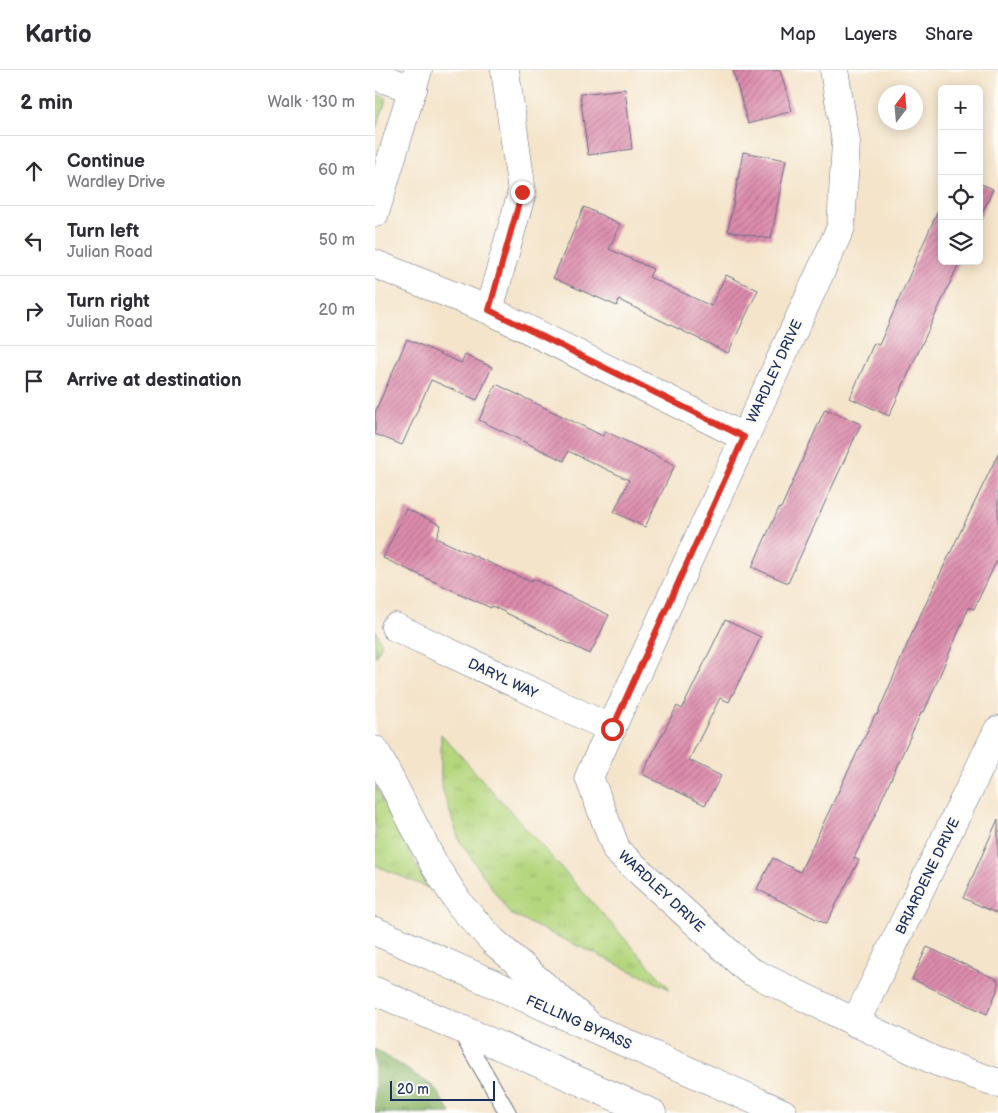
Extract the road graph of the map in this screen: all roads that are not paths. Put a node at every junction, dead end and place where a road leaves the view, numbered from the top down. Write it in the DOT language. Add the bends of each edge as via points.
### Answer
graph roads {
  1 [pos="505,70"];
  2 [pos="834,70"];
  3 [pos="375,76"];
  4 [pos="415,80"];
  5 [pos="375,213"];
  6 [pos="375,264"];
  7 [pos="489,310"];
  8 [pos="744,437"];
  9 [pos="395,627"];
  10 [pos="612,729"];
  11 [pos="998,730"];
  12 [pos="375,750"];
  13 [pos="375,931"];
  14 [pos="375,991"];
  15 [pos="855,1022"];
  16 [pos="458,1028"];
  17 [pos="592,1028"];
  18 [pos="998,1083"];
  19 [pos="508,1113"];
  20 [pos="652,1113"];
  21 [pos="783,1113"];
  1 -- 7 [label="main road" via="522,192"];
  2 -- 8 [label="main road, WARDLEY DRIVE" via="846,142 841,228"];
  3 -- 4 [label="main road"];
  4 -- 5 [label="main road"];
  6 -- 7 [label="main road"];
  7 -- 8 [label="main road"];
  8 -- 10 [label="main road, WARDLEY DRIVE"];
  9 -- 10 [label="main road, DARYL WAY"];
  10 -- 15 [label="main road, WARDLEY DRIVE" via="589,777 617,850 748,970"];
  11 -- 15 [label="main road, BRIARDENE DRIVE"];
  12 -- 17 [label="main road" via="435,866 461,906 493,941"];
  13 -- 17 [label="main road, FELLING BYPASS"];
  14 -- 16 [label="main road"];
  15 -- 18 [label="main road, WARDLEY DRIVE" via="935,1061"];
  16 -- 19 [label="lane"];
  16 -- 20 [label="main road"];
  17 -- 21 [label="main road, FELLING BYPASS"];
}
